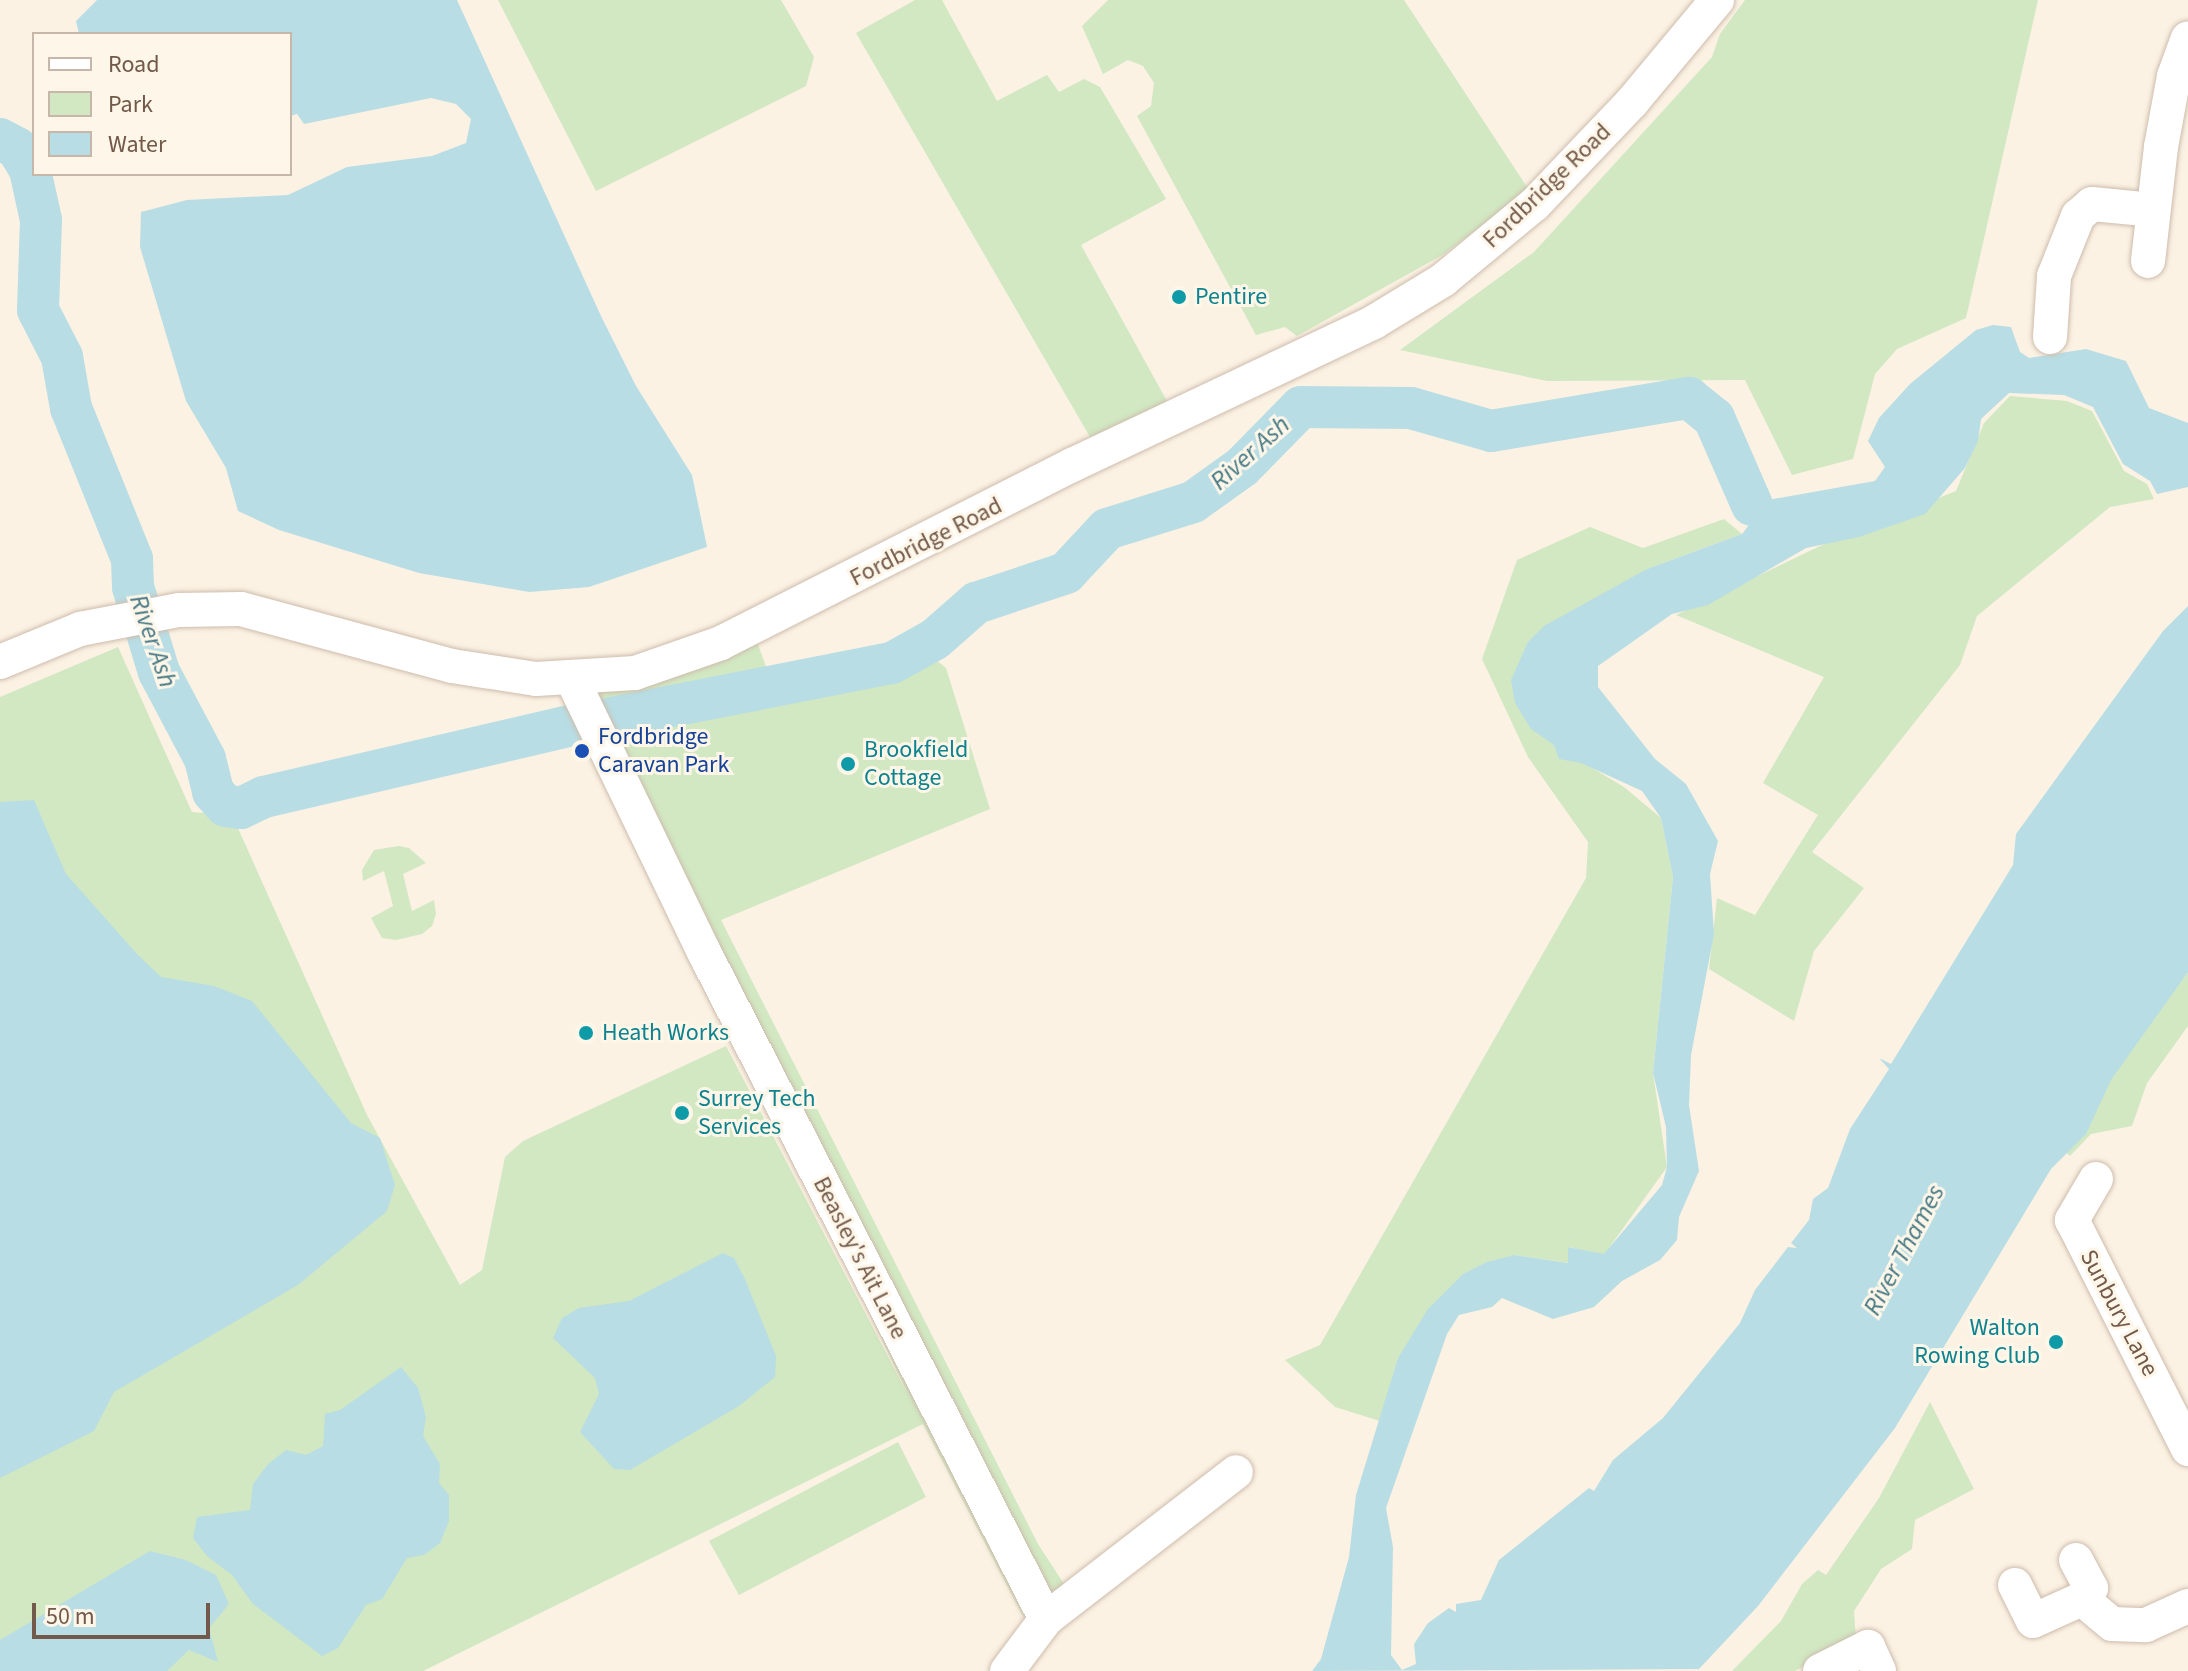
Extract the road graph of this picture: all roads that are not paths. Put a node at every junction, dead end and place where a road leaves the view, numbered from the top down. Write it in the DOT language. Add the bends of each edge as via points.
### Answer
graph roads {
  1 [pos="1717,0"];
  2 [pos="2188,38"];
  3 [pos="2153,210"];
  4 [pos="2148,261"];
  5 [pos="2050,337"];
  6 [pos="0,662"];
  7 [pos="572,679"];
  8 [pos="2096,1179"];
  9 [pos="2188,1449"];
  10 [pos="1236,1472"];
  11 [pos="2076,1560"];
  12 [pos="2015,1585"];
  13 [pos="2082,1599"];
  14 [pos="2188,1606"];
  15 [pos="1046,1619"];
  16 [pos="1007,1671"];
  17 [pos="1820,1671"];
  18 [pos="1879,1671"];
  1 -- 7 [label="street, Fordbridge Road" via="1632,102 1505,233 1443,280 1374,322 1072,465 721,643 635,673"];
  2 -- 3 [label="street" via="2174,76"];
  3 -- 4 [label="street"];
  3 -- 5 [label="street" via="2092,204 2078,216 2054,276"];
  6 -- 7 [label="street, Fordbridge Road" via="120,618 241,609 452,666"];
  7 -- 15 [label="street, Beasley's Ait Lane" via="710,964"];
  8 -- 9 [label="street, Sunbury Lane" via="2072,1220"];
  10 -- 15 [label="street"];
  11 -- 13 [label="street" via="2091,1588"];
  12 -- 13 [label="street" via="2033,1621"];
  13 -- 14 [label="street" via="2122,1627 2156,1622"];
  15 -- 16 [label="street"];
  17 -- 18 [label="street" via="1868,1647"];
}
